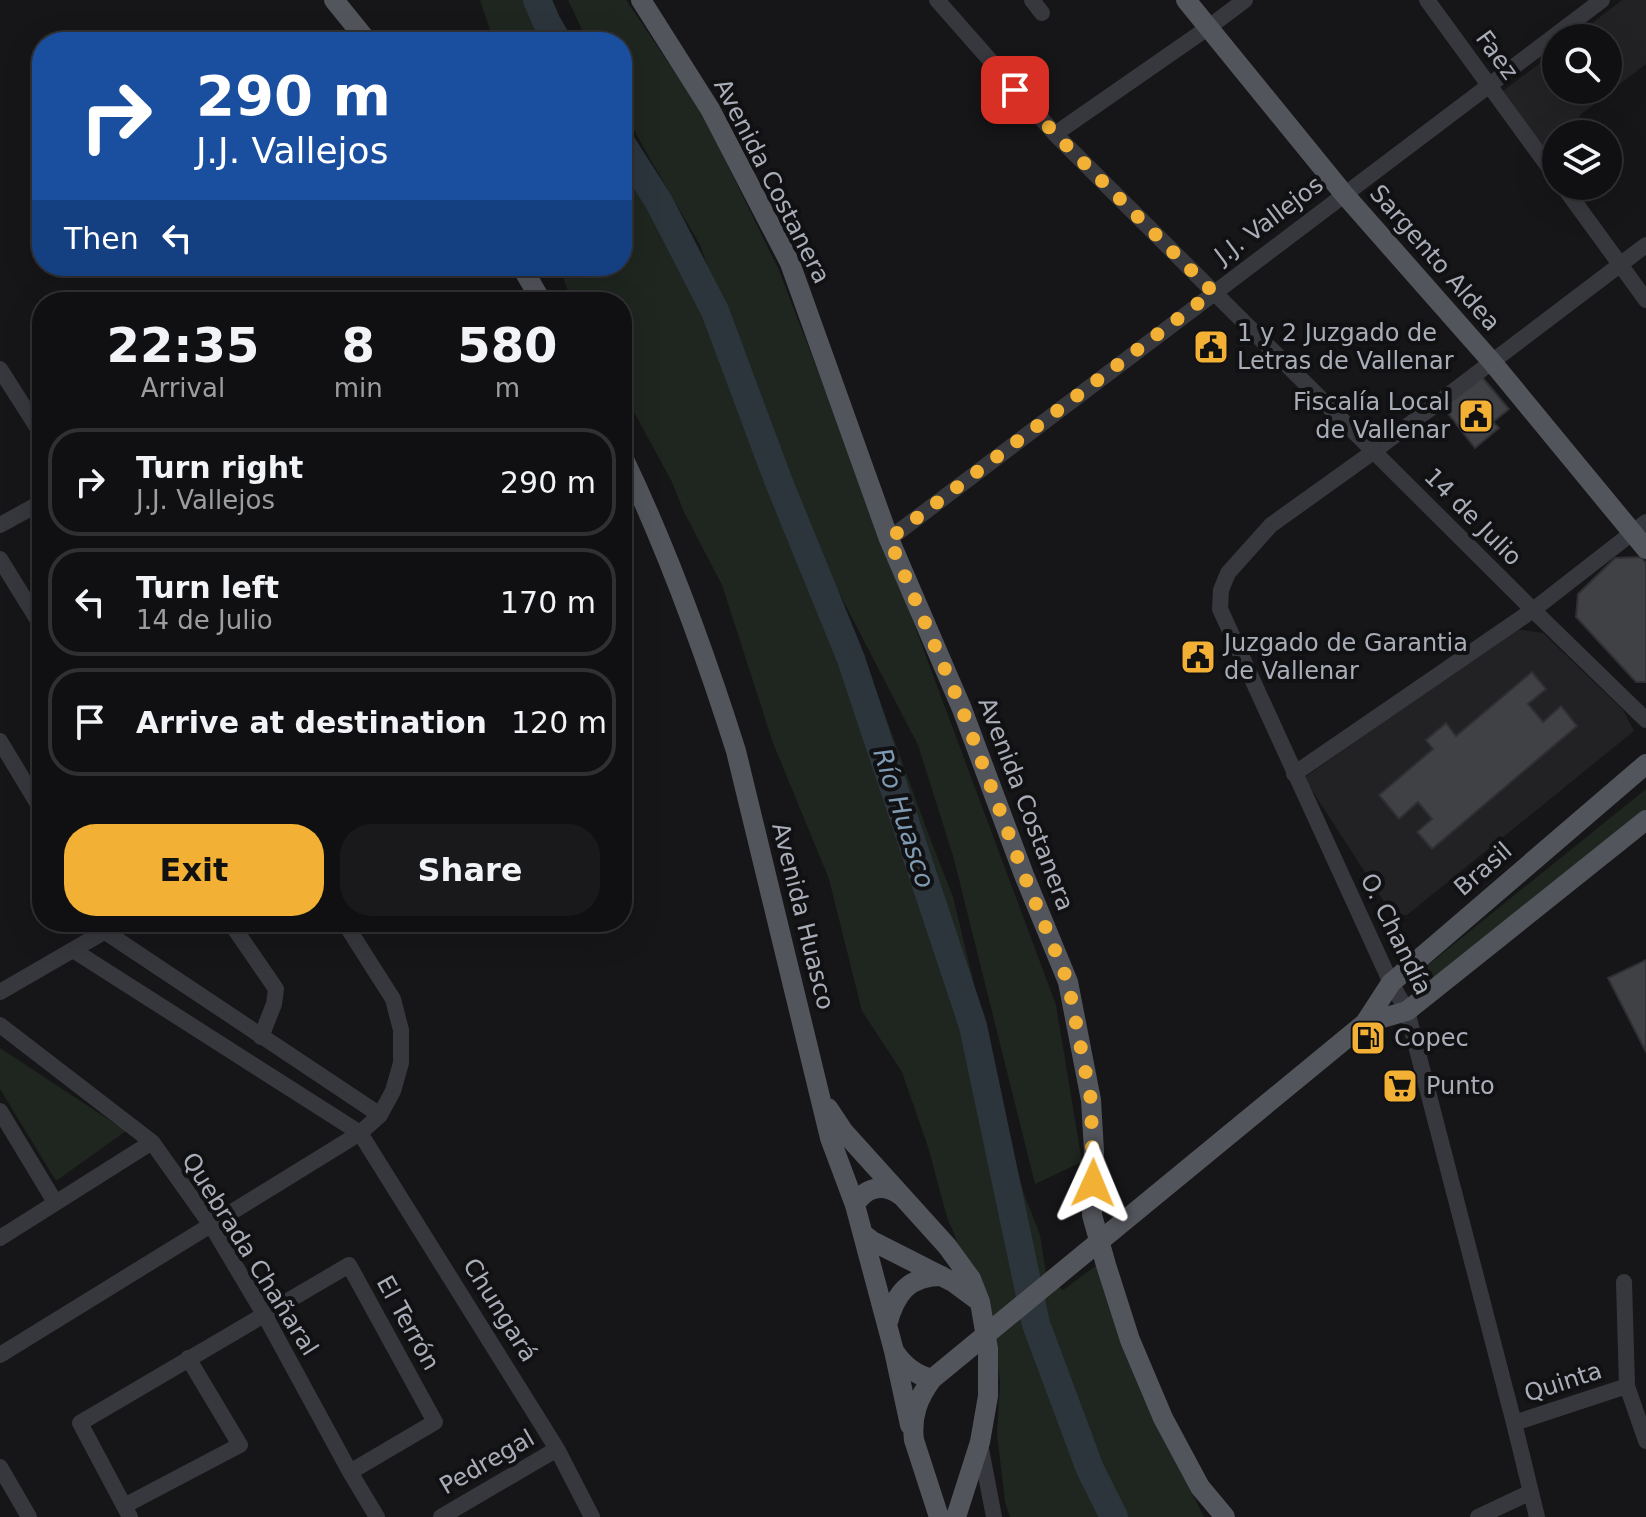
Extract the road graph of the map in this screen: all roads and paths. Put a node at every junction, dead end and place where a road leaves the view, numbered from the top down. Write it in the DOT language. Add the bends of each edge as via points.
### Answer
graph roads {
  1 [pos="334,0"];
  2 [pos="641,0"];
  3 [pos="937,0"];
  4 [pos="1186,0"];
  5 [pos="1245,0"];
  6 [pos="1427,0"];
  7 [pos="1602,0"];
  8 [pos="1209,27"];
  9 [pos="360,32"];
  10 [pos="1489,85"];
  11 [pos="1055,134"];
  12 [pos="1542,158"];
  13 [pos="1344,194"];
  14 [pos="1573,200"];
  15 [pos="1646,245"];
  16 [pos="1620,265"];
  17 [pos="1213,292"];
  18 [pos="1646,300"];
  19 [pos="1492,362"];
  20 [pos="0,369"];
  21 [pos="32,419"];
  22 [pos="1373,452"];
  23 [pos="632,478"];
  24 [pos="32,507"];
  25 [pos="0,525"];
  26 [pos="1641,535"];
  27 [pos="889,539"];
  28 [pos="0,559"];
  29 [pos="1533,610"];
  30 [pos="32,611"];
  31 [pos="1646,720"];
  32 [pos="0,741"];
  33 [pos="1646,764"];
  34 [pos="1294,774"];
  35 [pos="32,794"];
  36 [pos="1646,820"];
  37 [pos="102,932"];
  38 [pos="105,932"];
  39 [pos="237,932"];
  40 [pos="350,932"];
  41 [pos="73,950"];
  42 [pos="1391,983"];
  43 [pos="0,992"];
  44 [pos="1407,1011"];
  45 [pos="1365,1023"];
  46 [pos="0,1025"];
  47 [pos="261,1037"];
  48 [pos="821,1096"];
  49 [pos="0,1111"];
  50 [pos="380,1115"];
  51 [pos="360,1133"];
  52 [pos="152,1142"];
  53 [pos="900,1195"];
  54 [pos="55,1202"];
  55 [pos="855,1205"];
  56 [pos="211,1225"];
  57 [pos="863,1234"];
  58 [pos="0,1238"];
  59 [pos="942,1276"];
  60 [pos="1624,1282"];
  61 [pos="980,1302"];
  62 [pos="264,1314"];
  63 [pos="887,1325"];
  64 [pos="894,1351"];
  65 [pos="0,1355"];
  66 [pos="188,1358"];
  67 [pos="932,1379"];
  68 [pos="1627,1386"];
  69 [pos="1514,1423"];
  70 [pos="914,1440"];
  71 [pos="1646,1441"];
  72 [pos="980,1442"];
  73 [pos="557,1449"];
  74 [pos="0,1467"];
  75 [pos="350,1472"];
  76 [pos="1531,1492"];
  77 [pos="127,1511"];
  78 [pos="29,1517"];
  79 [pos="377,1517"];
  80 [pos="441,1517"];
  81 [pos="592,1517"];
  82 [pos="939,1517"];
  83 [pos="956,1517"];
  84 [pos="994,1517"];
  85 [pos="1225,1517"];
  86 [pos="1478,1517"];
  87 [pos="1537,1517"];
  1 -- 9 [label="main road"];
  2 -- 27 [label="main road, Avenida Costanera" via="710,109 790,263"];
  3 -- 11 [label="street, 14 de Julio"];
  4 -- 8 [label="main road, Sargento Aldea"];
  5 -- 8 [label="street"];
  6 -- 10 [label="street, Faez"];
  7 -- 10 [label="street, J.J. Vallejos"];
  8 -- 11 [label="street"];
  8 -- 13 [label="main road, Sargento Aldea"];
  10 -- 12 [label="street, Faez"];
  10 -- 13 [label="street, J.J. Vallejos"];
  11 -- 17 [label="street, 14 de Julio"];
  13 -- 17 [label="street, J.J. Vallejos"];
  13 -- 19 [label="main road, Sargento Aldea"];
  14 -- 16 [label="street"];
  15 -- 16 [label="street, O. Chandía"];
  16 -- 18 [label="street"];
  16 -- 19 [label="street, O. Chandía"];
  17 -- 22 [label="street, 14 de Julio"];
  17 -- 27 [label="street, J.J. Vallejos"];
  19 -- 22 [label="street, O. Chandía"];
  19 -- 26 [label="main road, Sargento Aldea"];
  20 -- 21 [label="street"];
  22 -- 29 [label="street, 14 de Julio"];
  22 -- 34 [label="street, O. Chandía" via="1271,525 1228,573 1221,590 1220,609"];
  23 -- 48 [label="main road, Avenida Huasco" via="674,574 736,751"];
  24 -- 25 [label="street"];
  26 -- 29 [label="street"];
  27 -- 85 [label="main road, Avenida Costanera" via="1068,982 1091,1100 1092,1215 1130,1340 1200,1487"];
  28 -- 30 [label="street"];
  29 -- 31 [label="street, 14 de Julio"];
  29 -- 34 [label="street"];
  32 -- 35 [label="street"];
  33 -- 42 [label="main road, Brasil"];
  34 -- 42 [label="street, O. Chandía"];
  36 -- 44 [label="main road, Brasil"];
  37 -- 41 [label="street"];
  38 -- 47 [label="street"];
  39 -- 47 [label="street" via="276,989"];
  40 -- 50 [label="street" via="393,999 401,1030 401,1063"];
  41 -- 43 [label="street"];
  41 -- 51 [label="street"];
  42 -- 44 [label="street, O. Chandía"];
  42 -- 45 [label="main road, Brasil"];
  44 -- 45 [label="main road, Brasil"];
  44 -- 69 [label="street, O. Chandía"];
  45 -- 67 [label="main road, Brasil"];
  46 -- 52 [label="street, Quebrada Chañaral"];
  47 -- 50 [label="street"];
  48 -- 53 [label="main road" via="844,1132"];
  48 -- 55 [label="main road, Avenida Huasco" via="833,1151"];
  49 -- 54 [label="street"];
  50 -- 51 [label="street"];
  51 -- 56 [label="street"];
  51 -- 73 [label="street, Chungará"];
  52 -- 54 [label="street"];
  52 -- 56 [label="street, Quebrada Chañaral"];
  53 -- 55 [label="main road" via="888,1188 874,1189"];
  53 -- 61 [label="main road" via="947,1246"];
  54 -- 58 [label="street"];
  55 -- 57 [label="main road, Avenida Huasco"];
  56 -- 62 [label="street, Quebrada Chañaral"];
  56 -- 65 [label="street"];
  57 -- 59 [label="main road"];
  57 -- 63 [label="main road, Avenida Huasco"];
  59 -- 61 [label="main road"];
  59 -- 63 [label="main road" via="905,1288 893,1303"];
  60 -- 68 [label="street"];
  61 -- 72 [label="main road" via="989,1372"];
  62 -- 66 [label="street, El Terrón"];
  62 -- 75 [label="street, Quebrada Chañaral"];
  62 -- 75 [label="street, El Terrón" via="349,1265 435,1422"];
  63 -- 64 [label="main road, Avenida Huasco"];
  64 -- 67 [label="main road" via="916,1373"];
  64 -- 70 [label="main road, Avenida Huasco"];
  66 -- 77 [label="street, El Terrón" via="80,1423"];
  66 -- 77 [label="street" via="240,1445"];
  67 -- 70 [label="main road" via="914,1415"];
  68 -- 69 [label="street, Quinta"];
  68 -- 71 [label="street"];
  69 -- 76 [label="street, O. Chandía"];
  70 -- 82 [label="main road, Avenida Huasco"];
  72 -- 83 [label="main road"];
  72 -- 84 [label="street"];
  73 -- 80 [label="street, Pedregal"];
  73 -- 81 [label="street, Chungará"];
  74 -- 78 [label="street"];
  75 -- 79 [label="street, Quebrada Chañaral"];
  76 -- 86 [label="street"];
  76 -- 87 [label="street, O. Chandía"];
}
